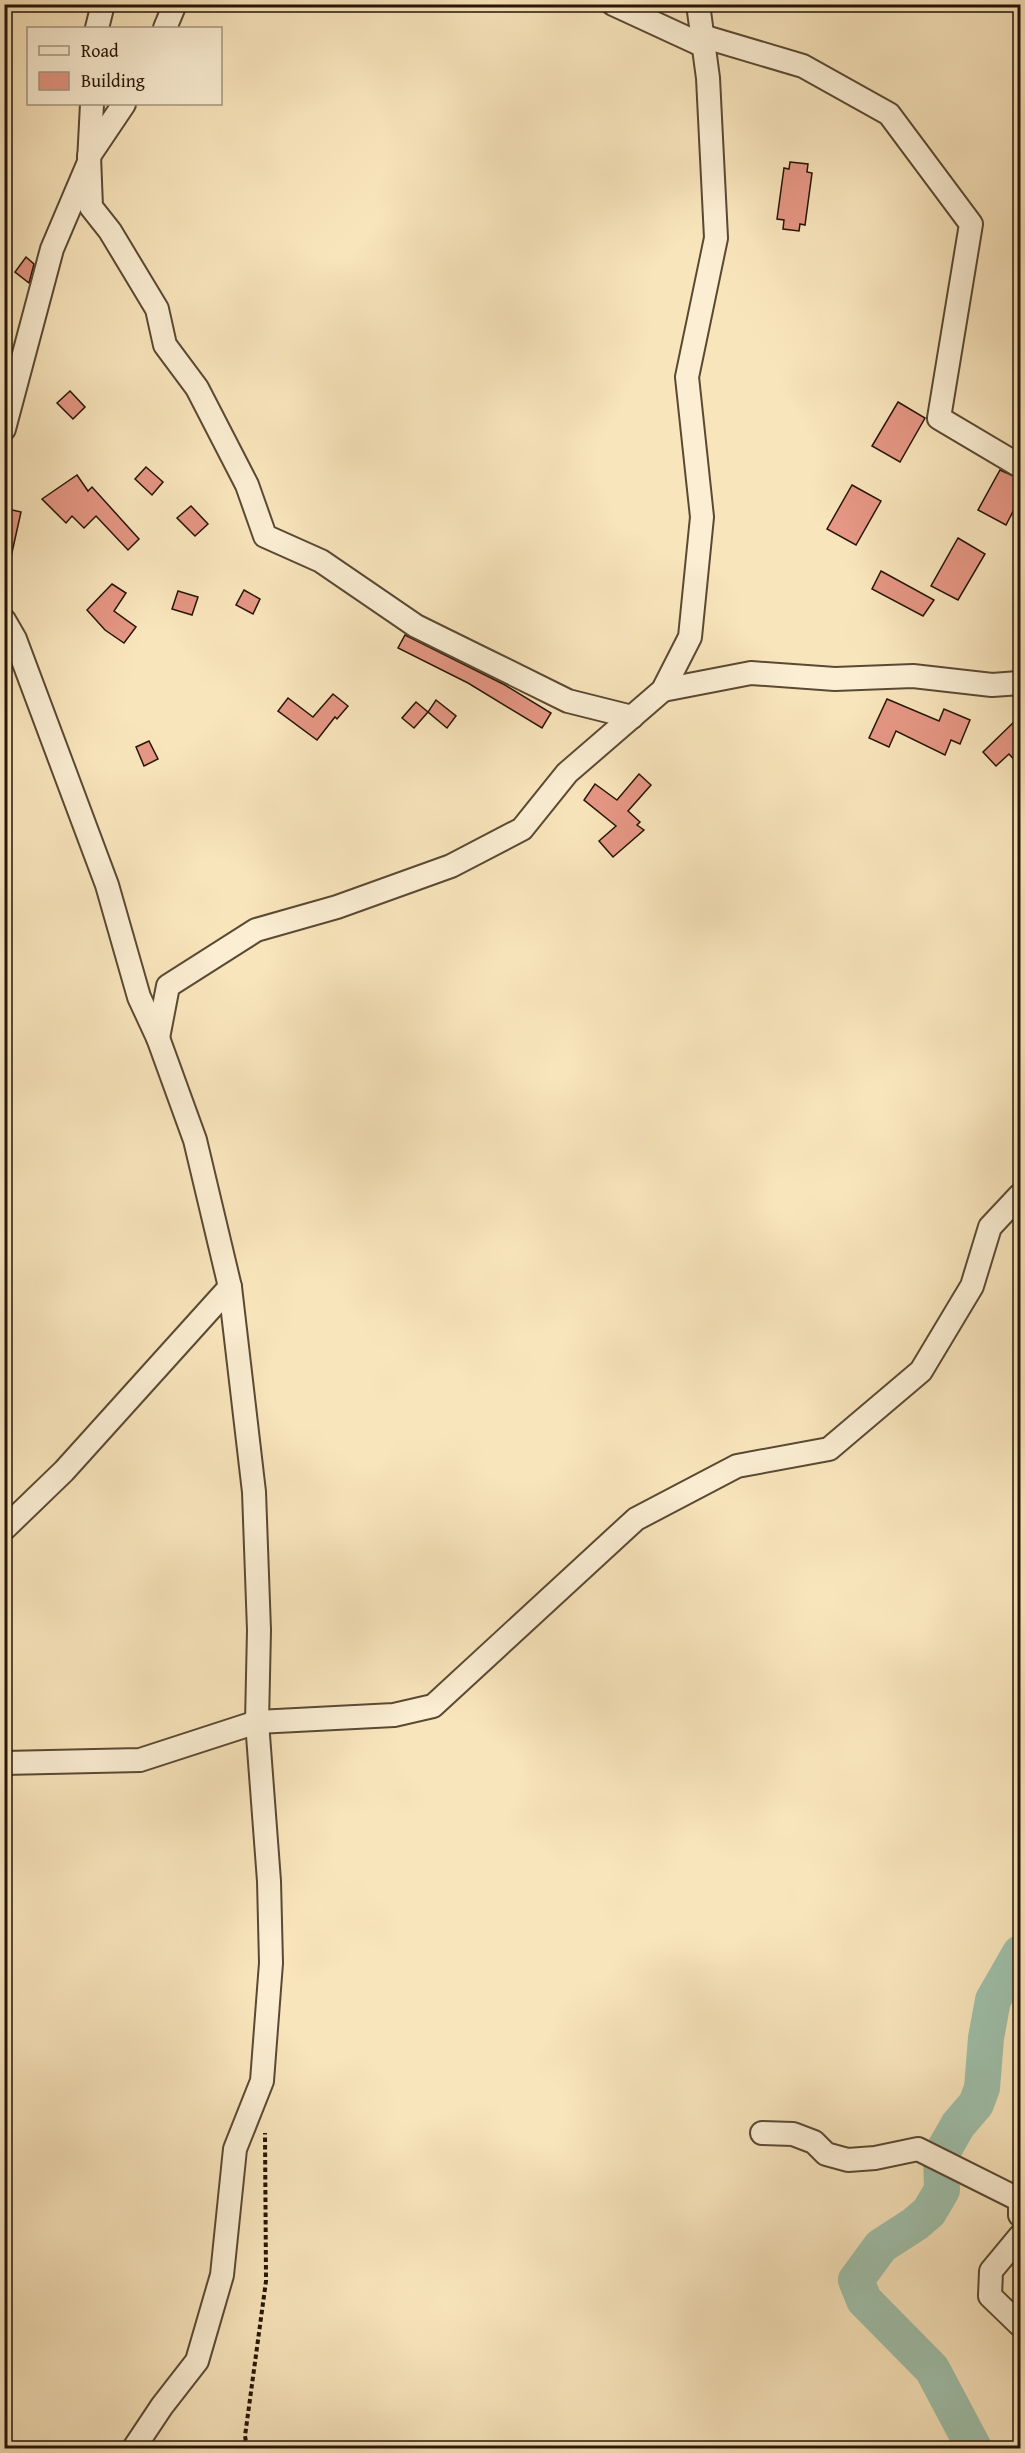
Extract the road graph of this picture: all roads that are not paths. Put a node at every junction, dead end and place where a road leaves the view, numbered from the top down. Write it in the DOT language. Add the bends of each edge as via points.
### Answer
graph roads {
  1 [pos="103,4"];
  2 [pos="175,4"];
  3 [pos="613,4"];
  4 [pos="698,4"];
  5 [pos="97,27"];
  6 [pos="165,27"];
  7 [pos="703,41"];
  8 [pos="92,105"];
  9 [pos="123,105"];
  10 [pos="89,156"];
  11 [pos="4,429"];
  12 [pos="1020,466"];
  13 [pos="4,620"];
  14 [pos="1020,683"];
  15 [pos="663,690"];
  16 [pos="632,717"];
  17 [pos="158,1038"];
  18 [pos="1020,1195"];
  19 [pos="230,1287"];
  20 [pos="4,1529"];
  21 [pos="257,1722"];
  22 [pos="4,1763"];
  23 [pos="762,2133"];
  24 [pos="1020,2215"];
  25 [pos="1020,2236"];
  26 [pos="1020,2325"];
  27 [pos="134,2448"];
  1 -- 5 [label="street"];
  2 -- 6 [label="street"];
  3 -- 7 [label="street"];
  4 -- 7 [label="street"];
  7 -- 12 [label="street" via="803,66 890,114 971,225 939,418"];
  7 -- 15 [label="street" via="716,238 687,377 702,517 690,637"];
  8 -- 10 [label="street"];
  9 -- 10 [label="street"];
  10 -- 11 [label="street" via="52,249"];
  10 -- 16 [label="street" via="91,207 157,309 165,345 197,388 247,485 265,536 321,561 416,626 568,701"];
  13 -- 17 [label="street" via="15,639 107,885 139,997"];
  14 -- 15 [label="street" via="992,685 913,676 835,679 751,673"];
  15 -- 16 [label="street"];
  16 -- 17 [label="street" via="567,773 522,829 451,866 337,907 256,930 168,986"];
  17 -- 19 [label="street" via="195,1140"];
  18 -- 21 [label="street" via="990,1227 972,1286 921,1371 829,1449 737,1466 636,1519 433,1706 394,1715"];
  19 -- 20 [label="street" via="64,1471"];
  19 -- 21 [label="street" via="254,1492 259,1630"];
  21 -- 22 [label="street" via="140,1760"];
  21 -- 27 [label="street" via="271,1963 262,2081 235,2149 222,2275 197,2361"];
  23 -- 24 [label="street" via="793,2134 814,2142 826,2154 848,2160 918,2149 1020,2200"];
  25 -- 26 [label="street" via="991,2271 990,2296"];
}
